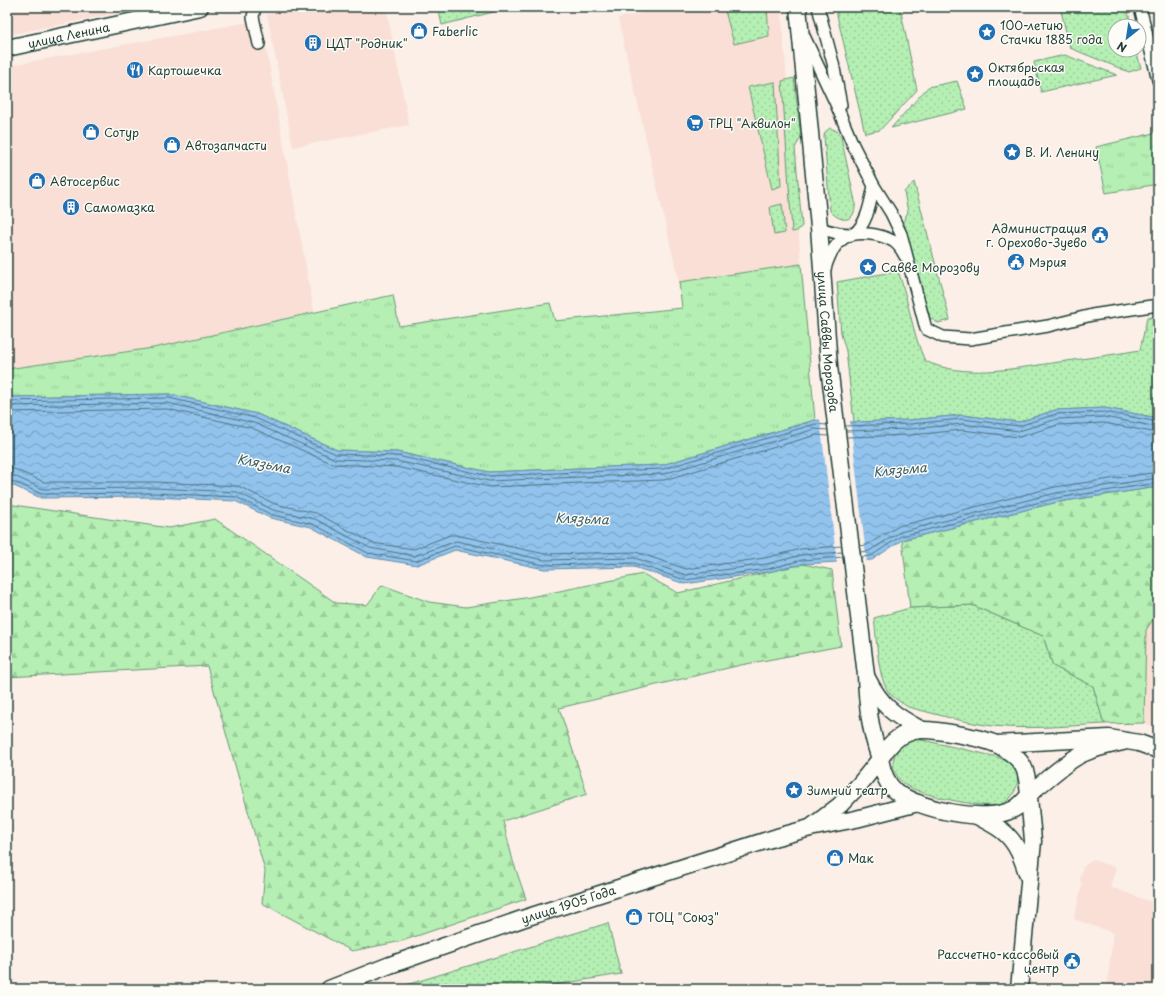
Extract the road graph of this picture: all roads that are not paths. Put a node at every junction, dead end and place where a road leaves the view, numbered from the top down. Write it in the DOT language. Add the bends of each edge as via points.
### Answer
graph roads {
  1 [pos="200,7"];
  2 [pos="255,7"];
  3 [pos="798,7"];
  4 [pos="818,7"];
  5 [pos="1140,7"];
  6 [pos="800,28"];
  7 [pos="259,44"];
  8 [pos="7,48"];
  9 [pos="1158,80"];
  10 [pos="845,125"];
  11 [pos="874,186"];
  12 [pos="819,227"];
  13 [pos="854,234"];
  14 [pos="910,266"];
  15 [pos="822,286"];
  16 [pos="1158,305"];
  17 [pos="866,675"];
  18 [pos="922,730"];
  19 [pos="1123,742"];
  20 [pos="996,744"];
  21 [pos="1158,750"];
  22 [pos="880,759"];
  23 [pos="1028,794"];
  24 [pos="918,803"];
  25 [pos="977,816"];
  26 [pos="810,828"];
  27 [pos="1029,877"];
  28 [pos="329,989"];
  29 [pos="1019,989"];
  1 -- 8 [label="main road, улица Ленина"];
  2 -- 7 [label="street" via="253,17"];
  3 -- 6 [label="main road, улица Саввы Морозова"];
  4 -- 10 [label="street" via="833,63"];
  5 -- 9 [label="street"];
  6 -- 10 [label="street"];
  6 -- 12 [label="main road, улица Саввы Морозова"];
  10 -- 11 [label="street"];
  11 -- 13 [label="street" via="866,215"];
  11 -- 14 [label="street" via="901,234"];
  12 -- 13 [label="street" via="839,234"];
  12 -- 15 [label="main road, улица Саввы Морозова"];
  13 -- 14 [label="street" via="882,237 894,242 902,250"];
  13 -- 15 [label="street" via="844,238 830,254"];
  14 -- 16 [label="street" via="926,329 943,337 970,338"];
  15 -- 17 [label="main road, улица Саввы Морозова" via="828,366"];
  17 -- 18 [label="main road, улица Саввы Морозова" via="883,704 900,718"];
  17 -- 22 [label="main road, улица Саввы Морозова" via="869,720"];
  18 -- 20 [label="main road"];
  18 -- 22 [label="main road" via="907,733 896,739"];
  19 -- 20 [label="main road" via="1109,738"];
  19 -- 21 [label="main road" via="1139,743"];
  19 -- 23 [label="main road" via="1082,754"];
  20 -- 23 [label="main road" via="1010,752 1024,767"];
  22 -- 24 [label="main road, улица Саввы Морозова" via="884,774 894,790"];
  22 -- 26 [label="main road" via="840,805"];
  23 -- 25 [label="main road" via="1021,804 1010,810"];
  23 -- 27 [label="main road" via="1033,841"];
  24 -- 25 [label="main road"];
  24 -- 26 [label="main road, улица 1905 Года" via="850,821"];
  25 -- 27 [label="main road" via="1006,834 1023,859"];
  26 -- 28 [label="main road, улица 1905 Года" via="522,919"];
  27 -- 29 [label="main road"];
}
